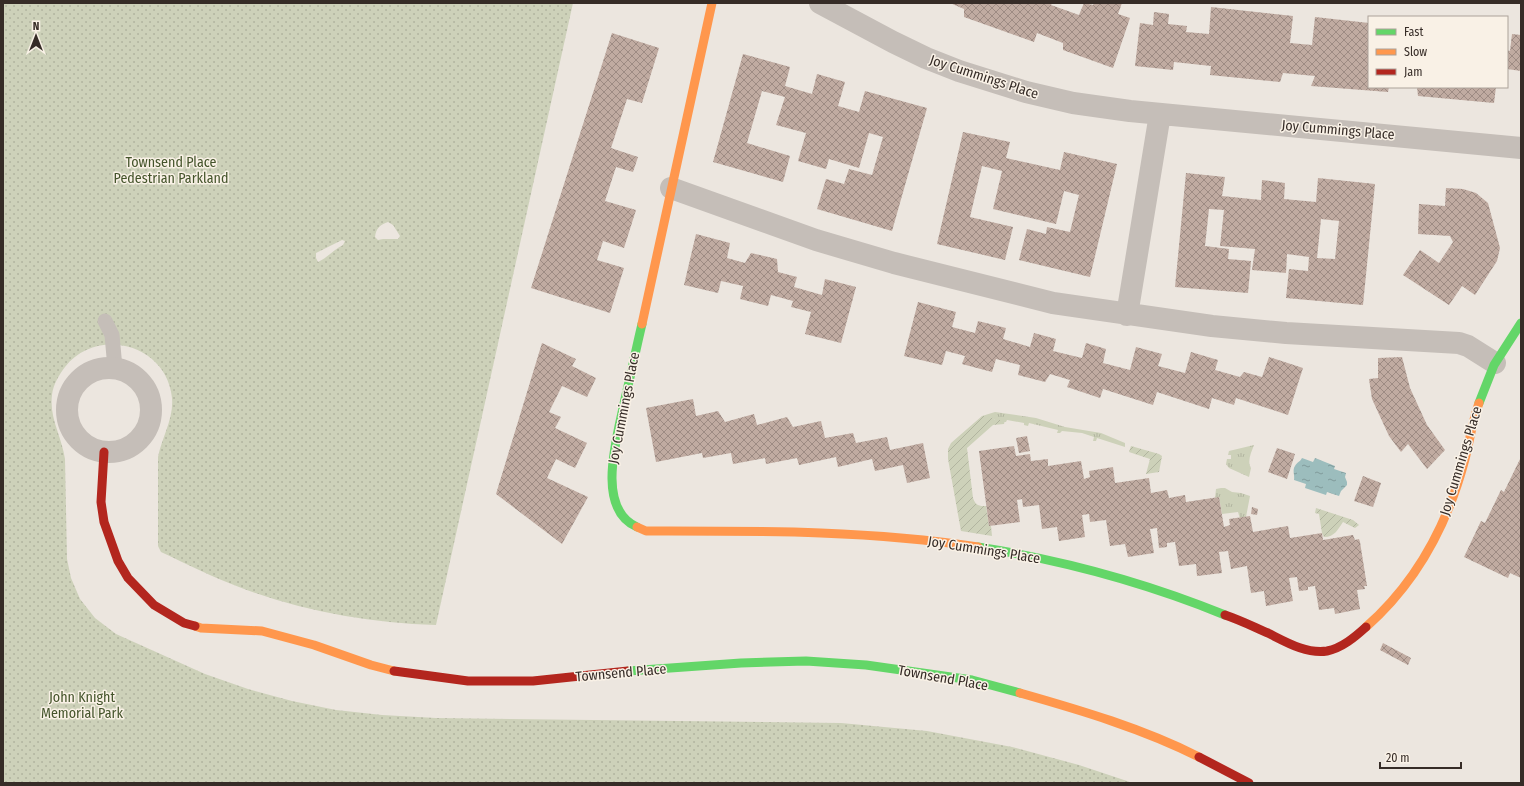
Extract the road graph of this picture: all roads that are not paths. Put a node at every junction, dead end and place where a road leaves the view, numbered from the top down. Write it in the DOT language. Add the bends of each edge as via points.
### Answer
graph roads {
  1 [pos="712,3"];
  2 [pos="820,3"];
  3 [pos="1160,114"];
  4 [pos="1519,149"];
  5 [pos="671,188"];
  6 [pos="1127,315"];
  7 [pos="105,321"];
  8 [pos="1521,323"];
  9 [pos="1495,363"];
  10 [pos="115,368"];
  11 [pos="104,452"];
  12 [pos="1249,783"];
  1 -- 5 [label="street, Joy Cummings Place"];
  2 -- 3 [label="street, Joy Cummings Place" via="893,42 959,71 1072,103"];
  3 -- 4 [label="street, Joy Cummings Place"];
  3 -- 6 [label="street"];
  5 -- 6 [label="street" via="816,240 894,263 1053,303"];
  5 -- 9 [label="street, Joy Cummings Place" via="612,460 617,511 631,525 646,531 768,531 878,535 966,545 1050,561 1149,587 1198,604 1302,648 1326,651 1352,638 1381,614 1397,597 1427,552 1456,487 1473,421"];
  6 -- 9 [label="street" via="1286,333 1459,343 1476,350"];
  7 -- 10 [label="lane" via="112,335"];
  8 -- 9 [label="street, Joy Cummings Place"];
  10 -- 11 [label="street" via="100,369 87,374 76,385 69,398 67,412 70,426 78,438 90,447"];
  10 -- 11 [label="street" via="129,372 141,382 152,408 150,423 143,436 132,446"];
  11 -- 12 [label="street, Townsend Place" via="101,502 104,522 118,560 128,578 154,605 184,623 201,628 262,631 403,673 468,681 533,681 638,670 806,661 866,665 972,680 1084,711 1181,748"];
}
